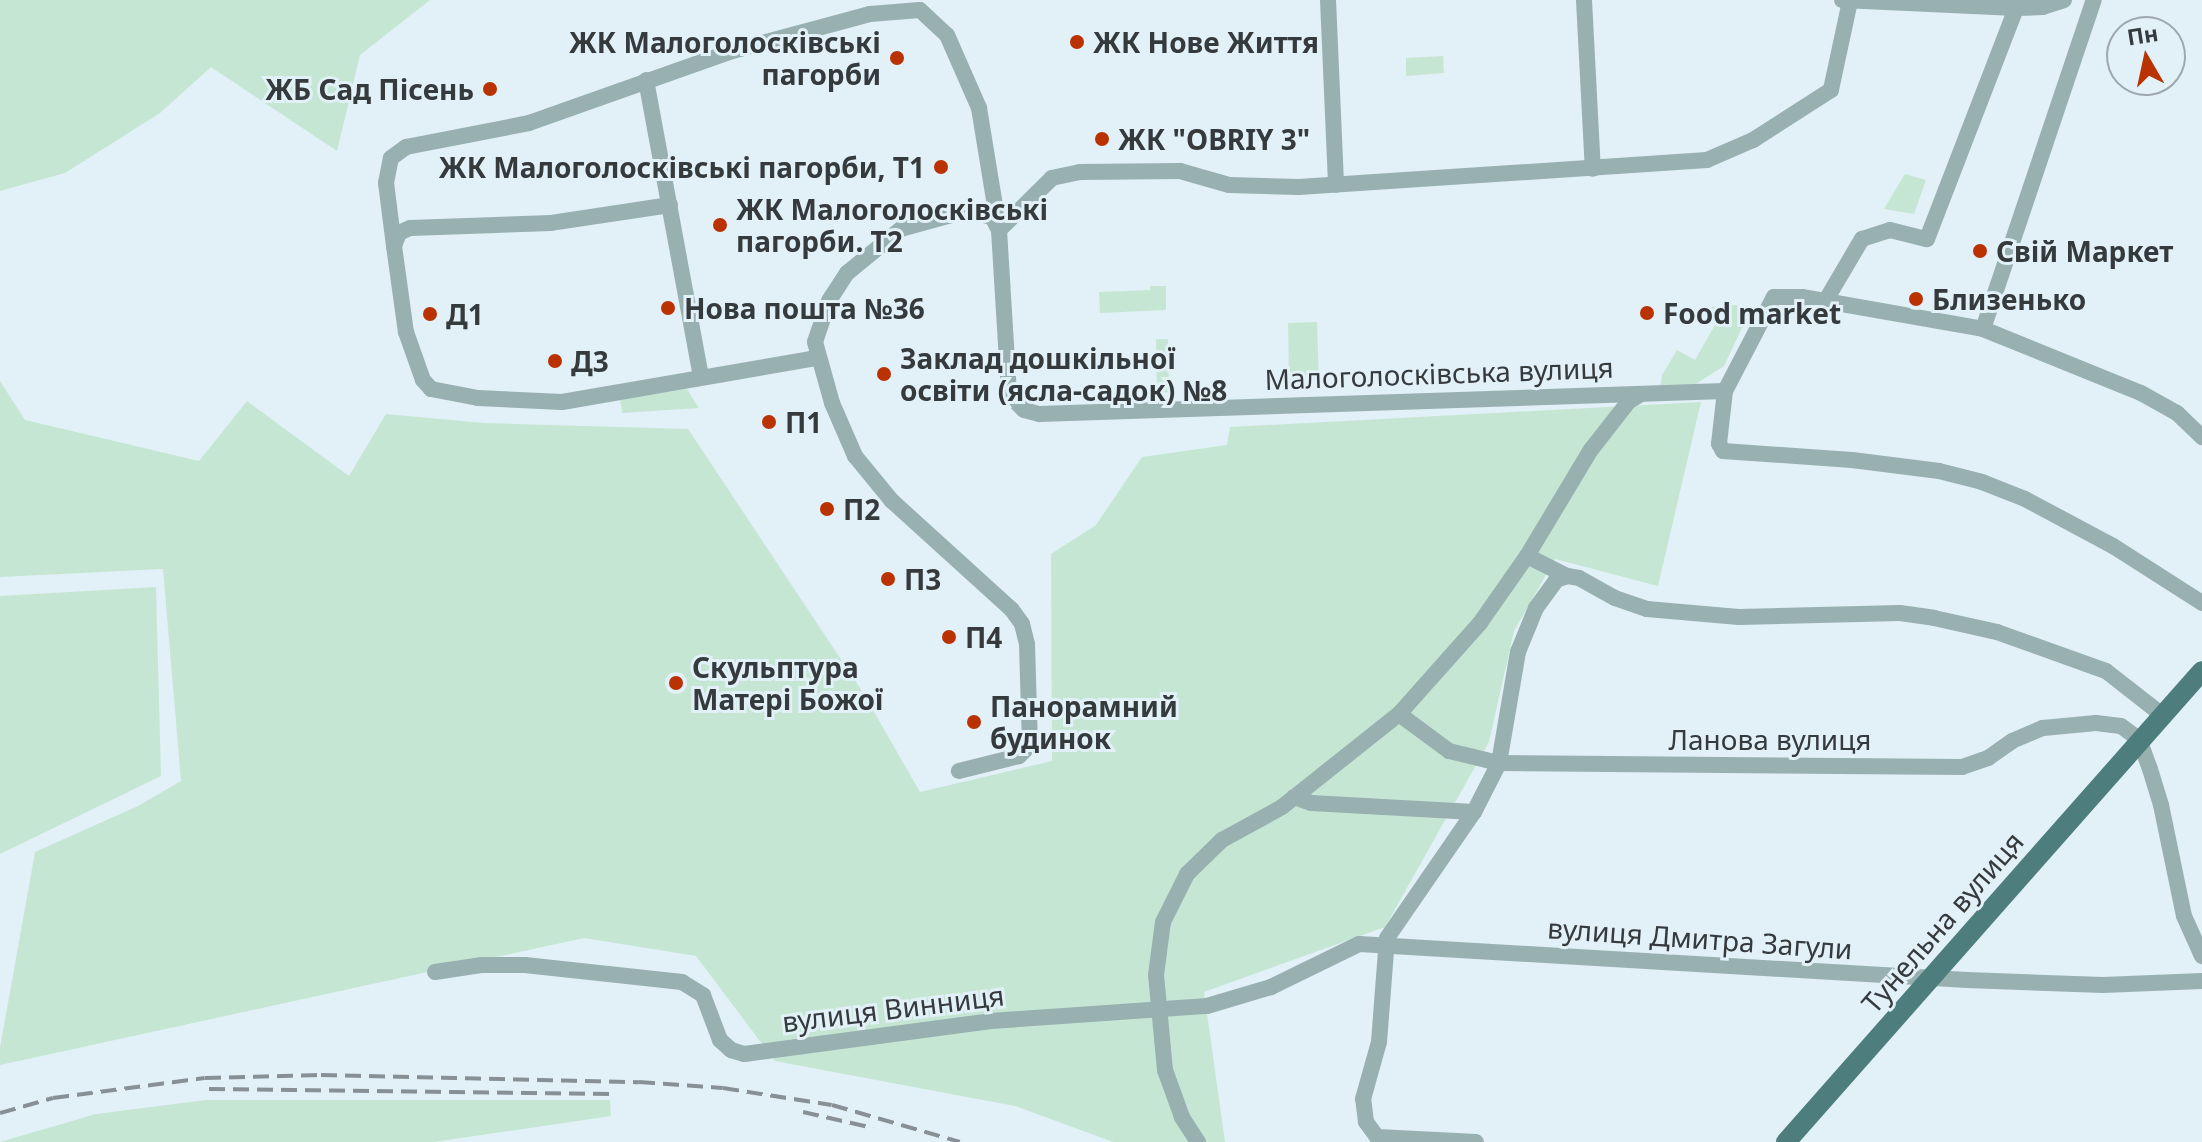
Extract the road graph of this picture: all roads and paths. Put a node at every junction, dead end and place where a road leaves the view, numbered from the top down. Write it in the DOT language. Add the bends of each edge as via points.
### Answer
graph roads {
  1 [pos="1328,0"];
  2 [pos="1584,0"];
  3 [pos="1842,0"];
  4 [pos="2064,0"];
  5 [pos="2094,0"];
  6 [pos="1850,1"];
  7 [pos="915,5"];
  8 [pos="2016,8"];
  9 [pos="646,80"];
  10 [pos="1593,169"];
  11 [pos="1336,185"];
  12 [pos="670,205"];
  13 [pos="999,230"];
  14 [pos="394,246"];
  15 [pos="1826,300"];
  16 [pos="1983,329"];
  17 [pos="817,358"];
  18 [pos="701,377"];
  19 [pos="1725,391"];
  20 [pos="1641,394"];
  21 [pos="2202,437"];
  22 [pos="1527,556"];
  23 [pos="1567,576"];
  24 [pos="2202,603"];
  25 [pos="2202,671"];
  26 [pos="1399,714"];
  27 [pos="2161,714"];
  28 [pos="2139,739"];
  29 [pos="1499,763"];
  30 [pos="959,771"];
  31 [pos="1294,797"];
  32 [pos="1474,812"];
  33 [pos="1386,944"];
  34 [pos="2202,956"];
  35 [pos="435,972"];
  36 [pos="1931,978"];
  37 [pos="2202,981"];
  38 [pos="1160,1008"];
  39 [pos="1198,1142"];
  40 [pos="1476,1142"];
  41 [pos="1786,1142"];
  1 -- 11 [label="street"];
  2 -- 10 [label="street"];
  3 -- 6 [label="street"];
  4 -- 8 [label="street"];
  5 -- 16 [label="street"];
  6 -- 8 [label="street"];
  6 -- 10 [label="street" via="1831,90 1773,128 1707,160"];
  7 -- 9 [label="street, Малоголосківська вулиця" via="823,25"];
  7 -- 13 [label="street, Малоголосківська вулиця" via="947,35 979,108"];
  8 -- 15 [label="street" via="1927,239 1890,230 1862,239"];
  9 -- 12 [label="street"];
  9 -- 14 [label="street, Малоголосківська вулиця" via="529,123 406,147 391,158 386,183"];
  10 -- 11 [label="street"];
  11 -- 13 [label="street" via="1229,185 1180,171 1070,173 1046,183"];
  12 -- 14 [label="street" via="551,223 410,228 399,233"];
  12 -- 18 [label="street"];
  13 -- 17 [label="street" via="992,217 966,211 901,229 847,273 829,301 815,342"];
  13 -- 20 [label="street, Малоголосківська вулиця" via="1008,388 1024,410 1039,414"];
  14 -- 18 [label="street, Малоголосківська вулиця" via="406,332 417,372 431,389 478,398 562,402"];
  15 -- 16 [label="street"];
  15 -- 19 [label="street" via="1774,297"];
  16 -- 21 [label="street" via="2141,393 2177,413"];
  17 -- 18 [label="street, Малоголосківська вулиця"];
  17 -- 30 [label="street" via="855,456 892,501 1022,624 1030,745 1019,756"];
  19 -- 20 [label="street, Малоголосківська вулиця"];
  19 -- 24 [label="street" via="1719,444 1723,451 1852,460 1982,482 2113,546"];
  20 -- 22 [label="street" via="1629,401 1590,451"];
  22 -- 23 [label="street"];
  22 -- 26 [label="street" via="1462,645"];
  23 -- 27 [label="street" via="1647,609 1739,617 1900,613 1997,632 2106,671"];
  23 -- 29 [label="street" via="1556,580 1536,608 1518,652"];
  25 -- 27 [label="main road, Тунельна вулиця"];
  26 -- 29 [label="street, Ланова вулиця" via="1449,751"];
  26 -- 31 [label="street"];
  27 -- 28 [label="main road, Тунельна вулиця"];
  28 -- 29 [label="street, Ланова вулиця" via="2121,726 2096,723 2043,728 1962,767"];
  28 -- 34 [label="street" via="2161,805 2184,916"];
  28 -- 36 [label="main road, Тунельна вулиця"];
  29 -- 32 [label="street"];
  31 -- 32 [label="street" via="1311,803"];
  31 -- 38 [label="street" via="1222,840 1187,874 1159,939"];
  32 -- 33 [label="street" via="1396,921"];
  33 -- 36 [label="street, вулиця Дмитра Загули"];
  33 -- 38 [label="street, вулиця Винниця" via="1348,947 1271,987 1225,1003"];
  33 -- 40 [label="street" via="1379,1042 1363,1099 1368,1128 1377,1137"];
  35 -- 38 [label="street, вулиця Винниця" via="525,965 682,982 703,995 720,1040 744,1054 991,1021"];
  36 -- 37 [label="street, вулиця Дмитра Загули" via="2103,985"];
  36 -- 41 [label="main road, Тунельна вулиця"];
  38 -- 39 [label="street" via="1165,1070 1182,1117"];
}
